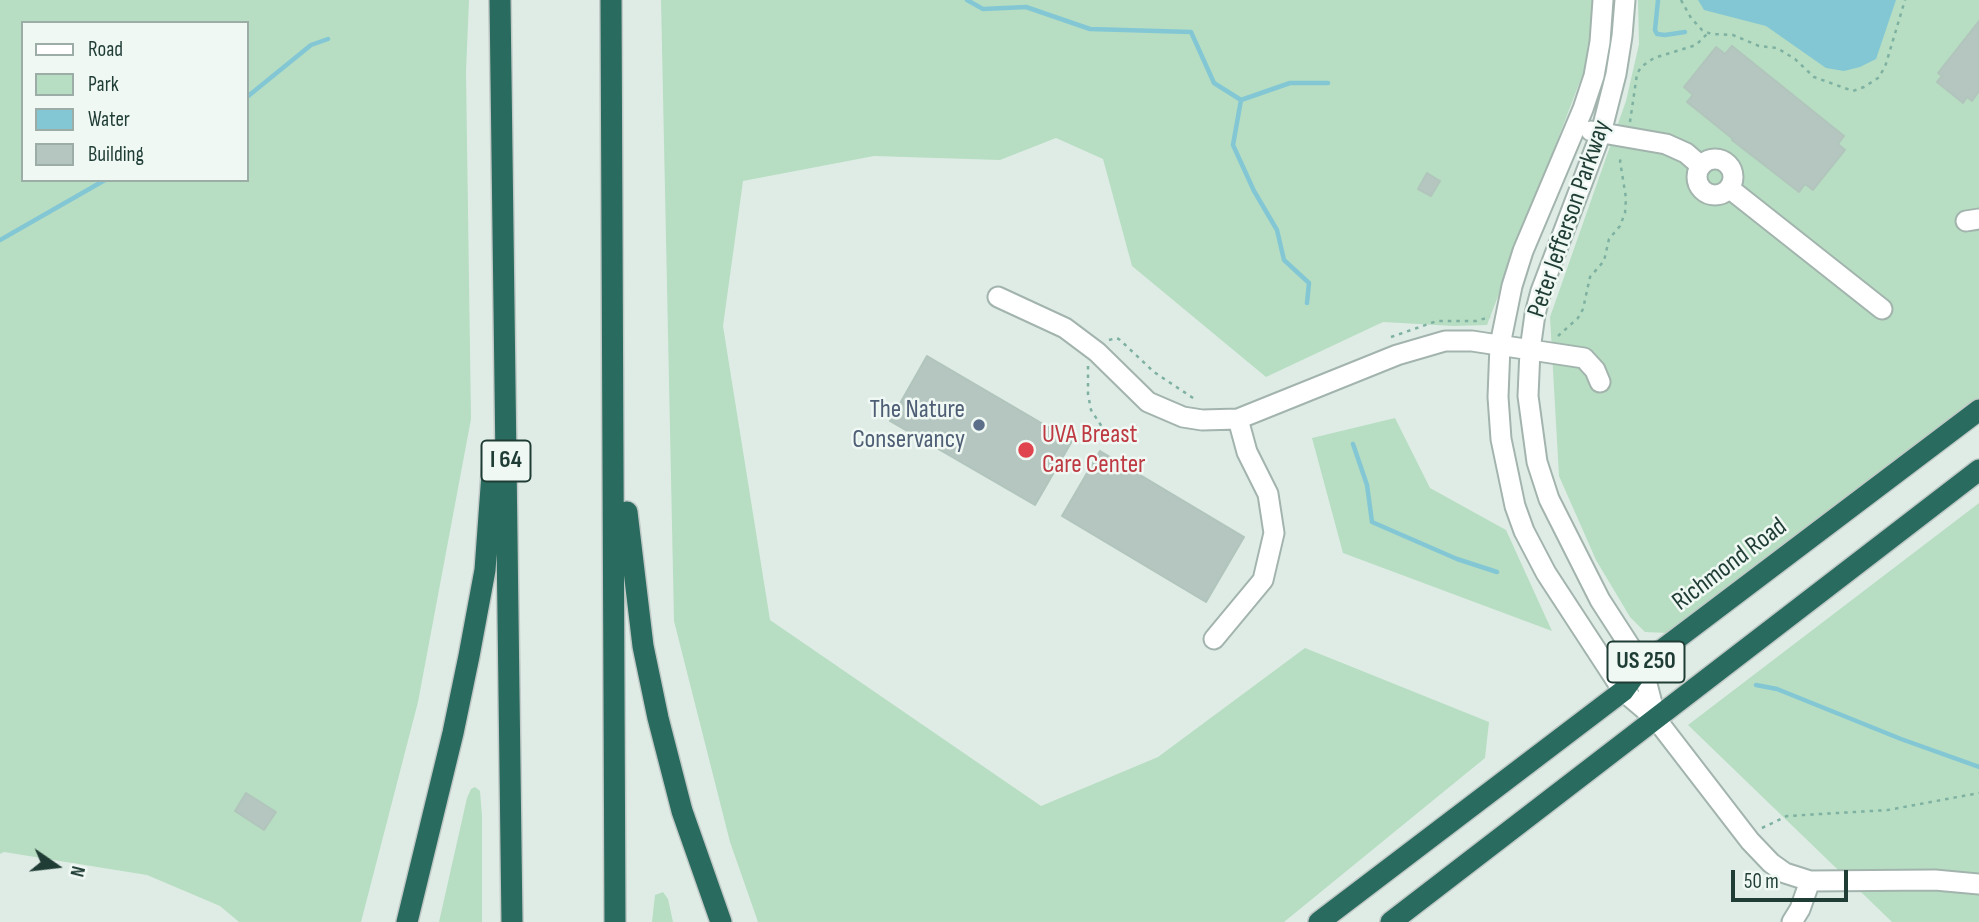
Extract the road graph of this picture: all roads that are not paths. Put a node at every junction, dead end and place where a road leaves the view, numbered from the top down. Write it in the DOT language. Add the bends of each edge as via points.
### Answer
graph roads {
  1 [pos="500,0"];
  2 [pos="611,0"];
  3 [pos="1603,0"];
  4 [pos="1625,0"];
  5 [pos="1576,126"];
  6 [pos="1601,133"];
  7 [pos="504,241"];
  8 [pos="998,297"];
  9 [pos="1882,309"];
  10 [pos="1500,345"];
  11 [pos="1530,350"];
  12 [pos="614,360"];
  13 [pos="1600,382"];
  14 [pos="1979,410"];
  15 [pos="1238,419"];
  16 [pos="1979,470"];
  17 [pos="1214,639"];
  18 [pos="1643,665"];
  19 [pos="1623,691"];
  20 [pos="1656,719"];
  21 [pos="1810,881"];
  22 [pos="1979,884"];
  23 [pos="407,922"];
  24 [pos="512,922"];
  25 [pos="615,922"];
  26 [pos="721,922"];
  27 [pos="1320,922"];
  28 [pos="1391,922"];
  29 [pos="1792,922"];
  1 -- 7 [label="highway, I 64"];
  2 -- 12 [label="highway"];
  3 -- 5 [label="street, Peter Jefferson Parkway" via="1594,76"];
  4 -- 6 [label="street, Peter Jefferson Parkway" via="1618,61"];
  5 -- 6 [label="street"];
  5 -- 10 [label="street, Peter Jefferson Parkway" via="1523,251"];
  6 -- 9 [label="street" via="1666,144 1686,153 1700,166 1697,180 1704,191 1717,195 1729,188"];
  6 -- 11 [label="street, Peter Jefferson Parkway" via="1541,291"];
  7 -- 23 [label="highway" via="485,570 453,733"];
  7 -- 24 [label="highway, I 64"];
  8 -- 15 [label="street" via="1065,328 1097,352 1130,387 1166,411 1202,420"];
  10 -- 11 [label="street"];
  10 -- 15 [label="street" via="1446,341 1418,347"];
  10 -- 19 [label="street, Peter Jefferson Parkway" via="1497,397 1515,506 1546,573"];
  11 -- 13 [label="street" via="1584,358"];
  11 -- 18 [label="street, Peter Jefferson Parkway" via="1531,426 1549,499 1600,600"];
  12 -- 25 [label="highway"];
  12 -- 26 [label="highway" via="625,414 627,509 643,646 682,811"];
  14 -- 18 [label="highway, Richmond Road / US 250"];
  15 -- 17 [label="street" via="1247,452 1268,494 1274,533 1264,580"];
  16 -- 20 [label="highway, US 250"];
  18 -- 19 [label="highway, Richmond Road / US 250"];
  18 -- 20 [label="street, Peter Jefferson Parkway"];
  19 -- 20 [label="street, Peter Jefferson Parkway"];
  19 -- 27 [label="highway, Richmond Road / US 250"];
  20 -- 21 [label="street" via="1751,841 1785,873"];
  20 -- 28 [label="highway, US 250"];
  21 -- 22 [label="street"];
  21 -- 29 [label="street"];
}
